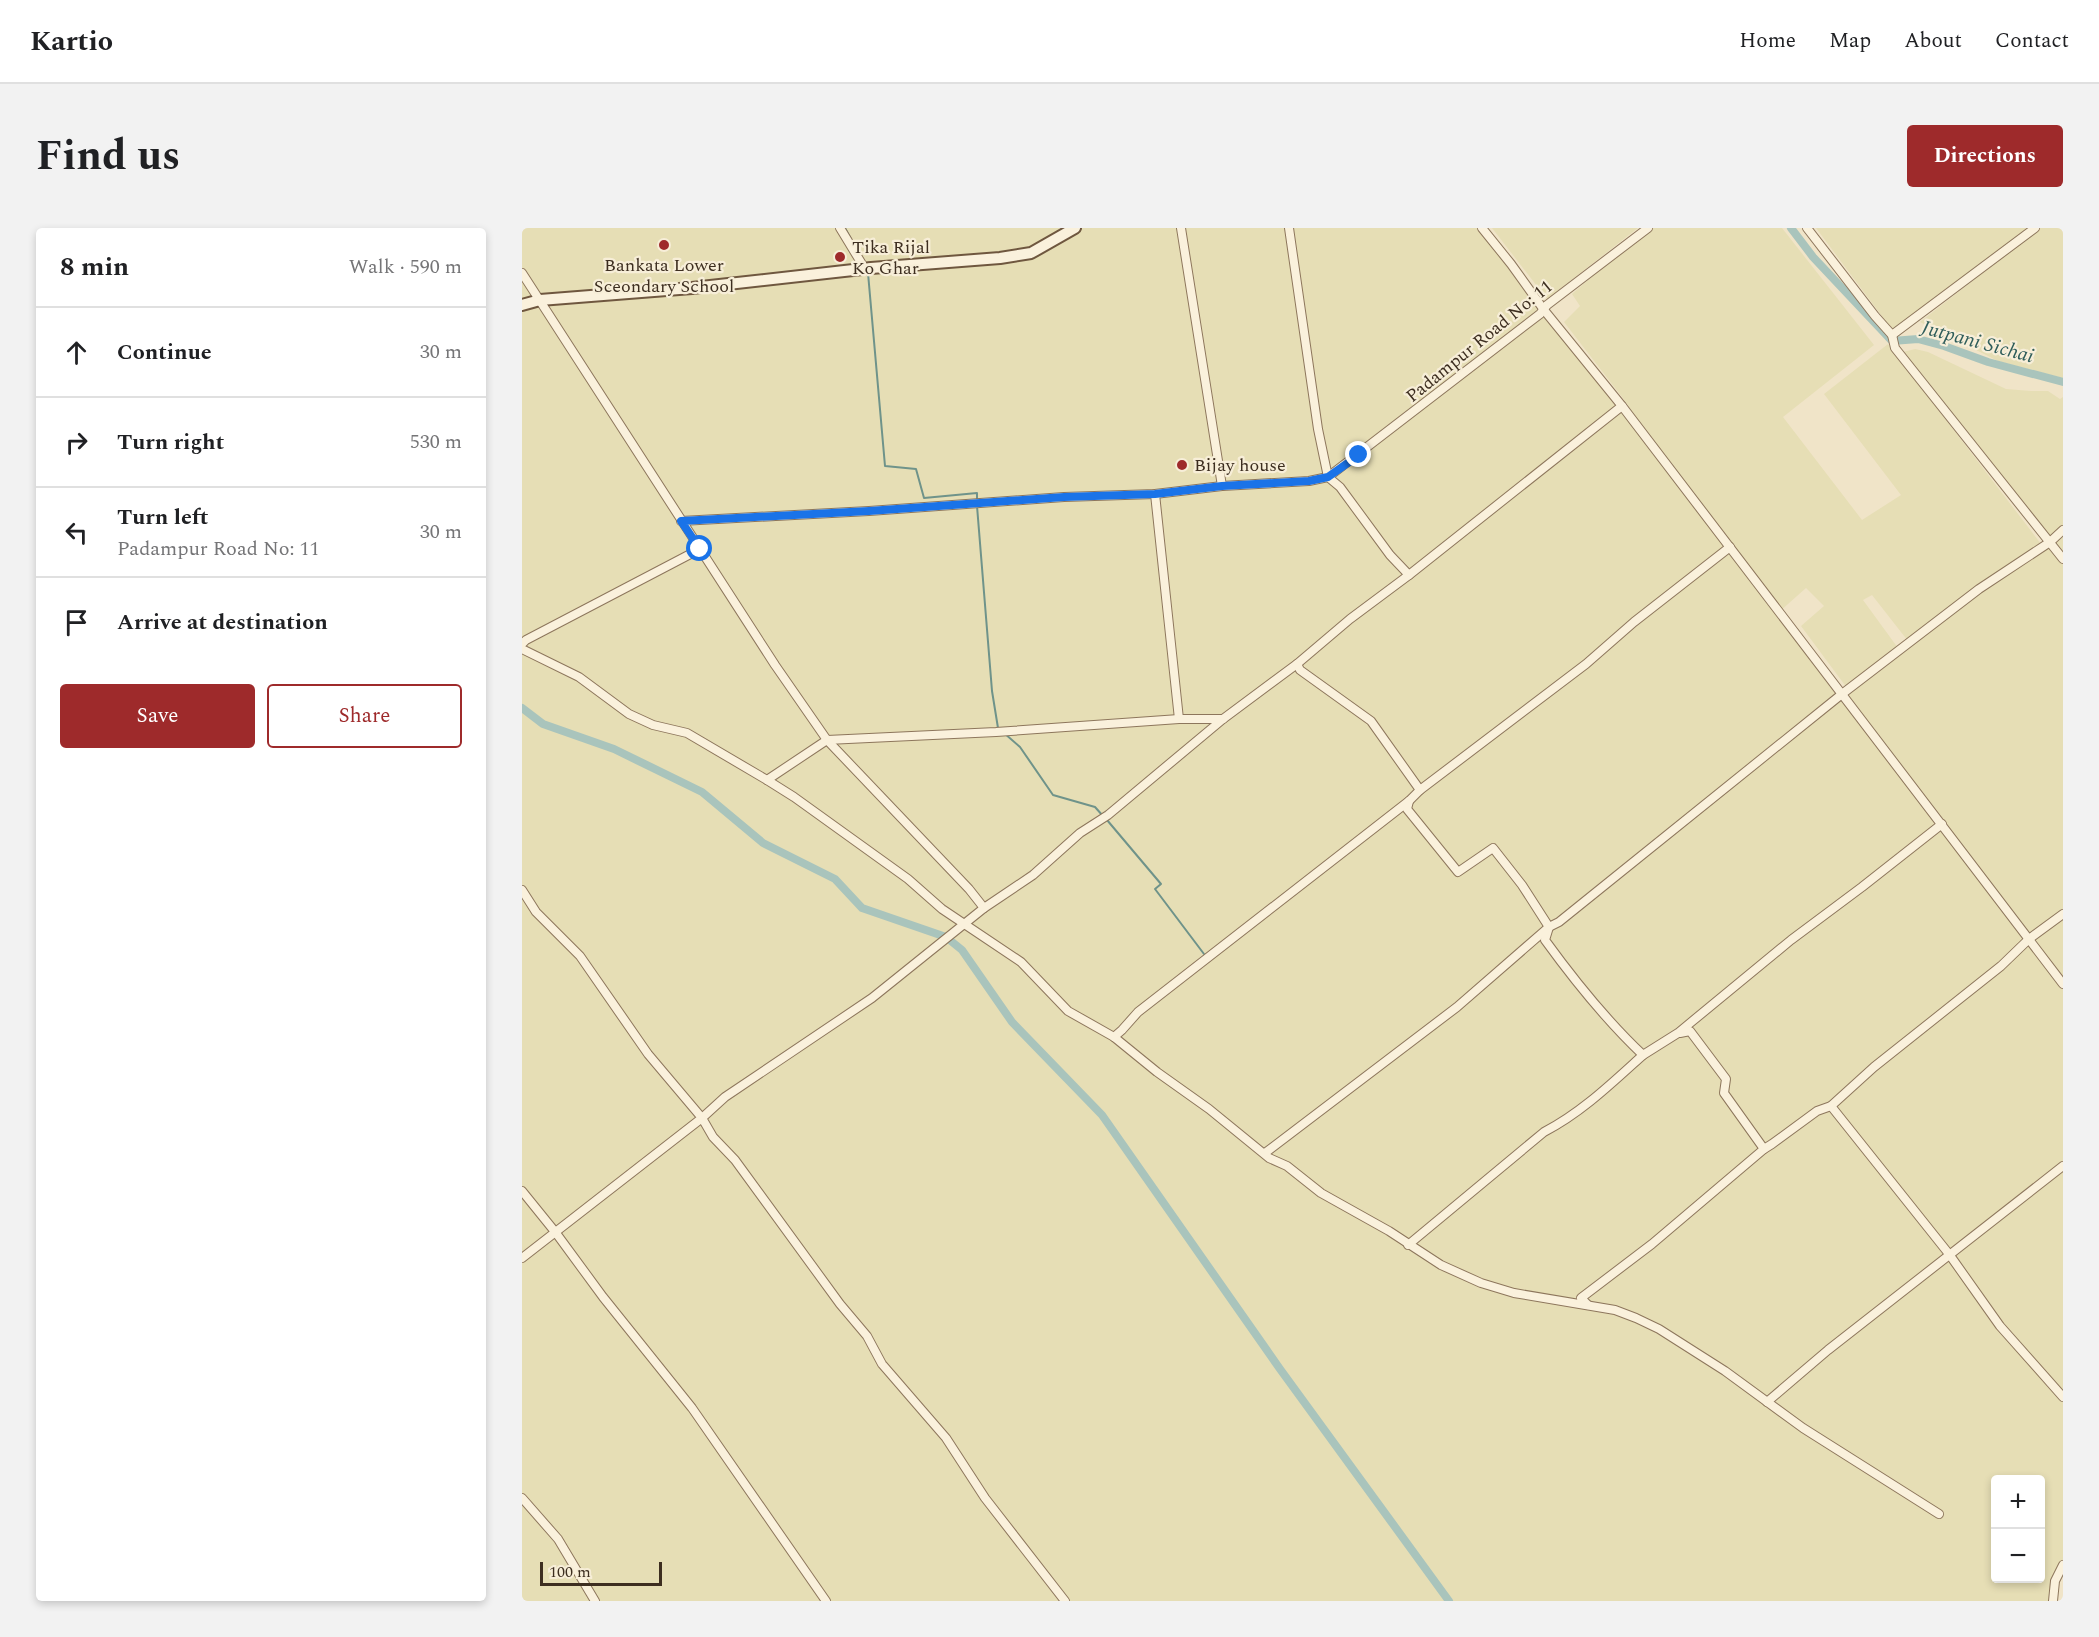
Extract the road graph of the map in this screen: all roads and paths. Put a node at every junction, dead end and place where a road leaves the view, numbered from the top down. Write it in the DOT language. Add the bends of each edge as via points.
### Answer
graph roads {
  1 [pos="840,228"];
  2 [pos="1075,228"];
  3 [pos="1181,228"];
  4 [pos="1289,228"];
  5 [pos="1482,228"];
  6 [pos="1648,228"];
  7 [pos="1807,228"];
  8 [pos="2035,228"];
  9 [pos="868,269"];
  10 [pos="522,273"];
  11 [pos="540,300"];
  12 [pos="522,305"];
  13 [pos="1544,310"];
  14 [pos="1892,335"];
  15 [pos="1622,406"];
  16 [pos="1328,477"];
  17 [pos="1222,486"];
  18 [pos="1155,494"];
  19 [pos="685,520"];
  20 [pos="2063,530"];
  21 [pos="2050,542"];
  22 [pos="1730,547"];
  23 [pos="700,549"];
  24 [pos="2063,559"];
  25 [pos="1409,574"];
  26 [pos="522,644"];
  27 [pos="522,649"];
  28 [pos="1297,664"];
  29 [pos="1842,694"];
  30 [pos="1179,719"];
  31 [pos="1223,719"];
  32 [pos="827,740"];
  33 [pos="767,780"];
  34 [pos="1420,790"];
  35 [pos="1409,801"];
  36 [pos="1942,824"];
  37 [pos="522,890"];
  38 [pos="984,907"];
  39 [pos="2063,914"];
  40 [pos="966,922"];
  41 [pos="1549,927"];
  42 [pos="2029,939"];
  43 [pos="2063,984"];
  44 [pos="1678,1033"];
  45 [pos="1114,1037"];
  46 [pos="1643,1055"];
  47 [pos="1831,1106"];
  48 [pos="702,1118"];
  49 [pos="1764,1149"];
  50 [pos="1265,1153"];
  51 [pos="2063,1166"];
  52 [pos="522,1191"];
  53 [pos="556,1233"];
  54 [pos="1408,1245"];
  55 [pos="1949,1254"];
  56 [pos="522,1258"];
  57 [pos="1588,1305"];
  58 [pos="2063,1397"];
  59 [pos="1767,1402"];
  60 [pos="522,1498"];
  61 [pos="1939,1514"];
  62 [pos="2063,1565"];
  63 [pos="595,1601"];
  64 [pos="826,1601"];
  65 [pos="1065,1601"];
  66 [pos="2053,1601"];
  1 -- 9 [label="street"];
  2 -- 9 [label="street" via="1031,253"];
  3 -- 17 [label="street"];
  4 -- 16 [label="street"];
  5 -- 13 [label="street"];
  6 -- 13 [label="street, Padampur Road No: 11"];
  7 -- 14 [label="street"];
  8 -- 14 [label="street"];
  9 -- 11 [label="street"];
  10 -- 11 [label="street"];
  11 -- 12 [label="street"];
  11 -- 19 [label="street"];
  13 -- 15 [label="street"];
  13 -- 16 [label="street, Padampur Road No: 11"];
  14 -- 21 [label="street" via="1895,348"];
  15 -- 22 [label="street"];
  15 -- 25 [label="street"];
  16 -- 17 [label="street"];
  16 -- 25 [label="street"];
  17 -- 18 [label="street"];
  18 -- 19 [label="street"];
  18 -- 30 [label="street"];
  19 -- 23 [label="street"];
  20 -- 21 [label="street"];
  21 -- 24 [label="street"];
  21 -- 29 [label="street" via="1979,589"];
  22 -- 29 [label="street"];
  22 -- 34 [label="street" via="1586,664"];
  23 -- 26 [label="street"];
  23 -- 32 [label="street"];
  25 -- 28 [label="street"];
  27 -- 33 [label="street" via="579,677 629,714 687,733"];
  28 -- 31 [label="street"];
  28 -- 34 [label="street" via="1371,720"];
  29 -- 36 [label="street"];
  29 -- 41 [label="street"];
  30 -- 31 [label="street"];
  30 -- 32 [label="street"];
  31 -- 38 [label="street" via="1033,875"];
  32 -- 33 [label="street"];
  32 -- 38 [label="street"];
  33 -- 40 [label="street" via="908,879 942,909"];
  34 -- 35 [label="street"];
  35 -- 41 [label="street" via="1407,809 1458,872 1493,848"];
  35 -- 45 [label="street" via="1138,1012"];
  36 -- 42 [label="street"];
  36 -- 44 [label="street"];
  37 -- 48 [label="street" via="536,912 580,956 648,1053"];
  38 -- 40 [label="street"];
  39 -- 42 [label="street"];
  40 -- 45 [label="street" via="1021,962 1068,1011"];
  40 -- 48 [label="street" via="872,998 725,1097"];
  41 -- 46 [label="street" via="1545,940"];
  41 -- 50 [label="street" via="1457,1006"];
  42 -- 43 [label="street"];
  42 -- 47 [label="street"];
  44 -- 46 [label="street"];
  44 -- 49 [label="street" via="1690,1031 1719,1069 1726,1079 1724,1094"];
  45 -- 50 [label="street"];
  46 -- 54 [label="street"];
  47 -- 49 [label="street" via="1817,1111"];
  47 -- 55 [label="street"];
  48 -- 53 [label="street"];
  48 -- 65 [label="street" via="867,1336 882,1364 956,1450 985,1498"];
  49 -- 57 [label="street" via="1581,1298"];
  50 -- 54 [label="street"];
  51 -- 55 [label="street"];
  52 -- 53 [label="street"];
  53 -- 56 [label="street"];
  53 -- 64 [label="street" via="692,1408"];
  54 -- 57 [label="street" via="1481,1283 1514,1293"];
  55 -- 58 [label="street" via="2000,1326"];
  55 -- 59 [label="street"];
  57 -- 59 [label="street" via="1625,1314 1659,1329"];
  59 -- 61 [label="street"];
  60 -- 63 [label="street" via="558,1539"];
  62 -- 66 [label="street" via="2055,1580"];
}
